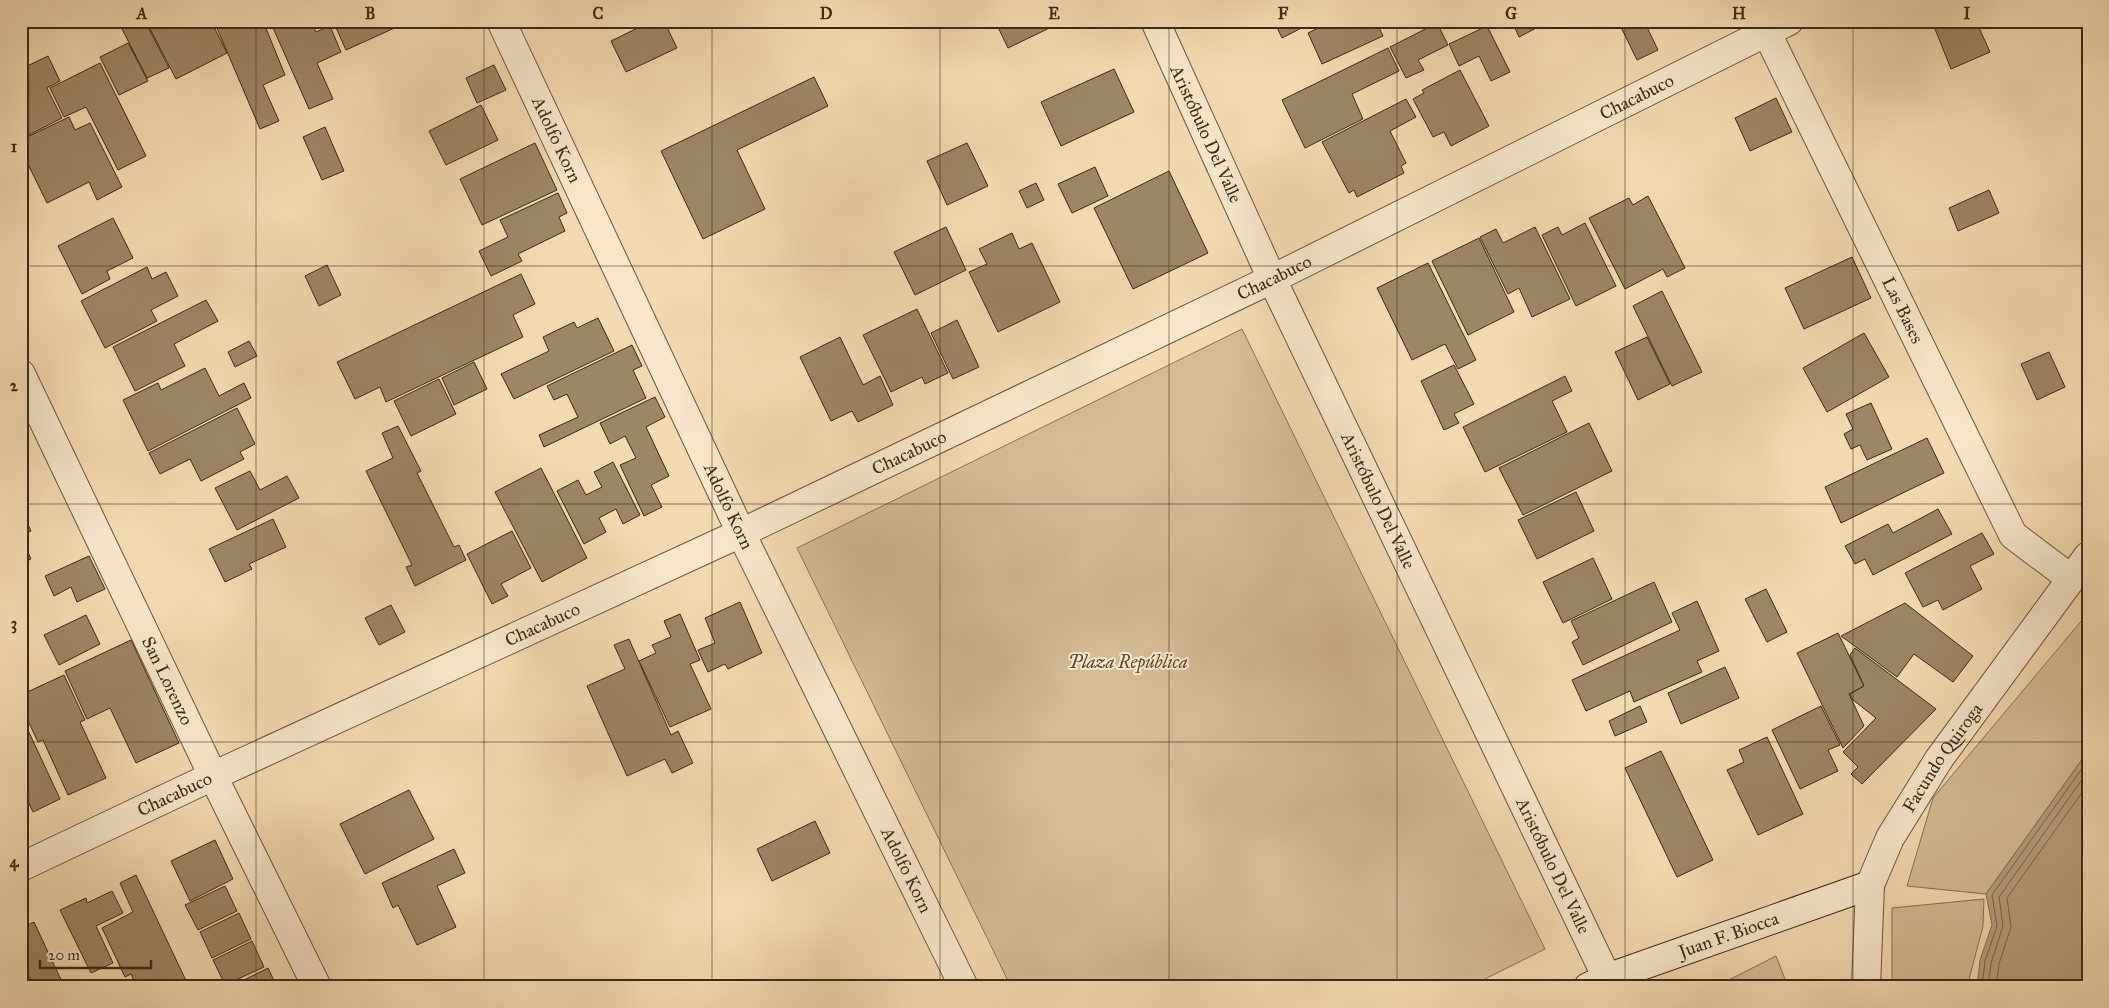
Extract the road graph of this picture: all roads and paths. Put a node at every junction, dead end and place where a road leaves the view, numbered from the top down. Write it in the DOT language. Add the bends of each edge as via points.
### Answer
graph roads {
  1 [pos="501,21"];
  2 [pos="1155,21"];
  3 [pos="1772,25"];
  4 [pos="1272,279"];
  5 [pos="21,374"];
  6 [pos="741,534"];
  7 [pos="2088,556"];
  8 [pos="2070,578"];
  9 [pos="213,776"];
  10 [pos="21,867"];
  11 [pos="1870,885"];
  12 [pos="1597,982"];
  13 [pos="317,987"];
  14 [pos="964,987"];
  15 [pos="1866,987"];
  1 -- 6 [label="street, Adolfo Korn"];
  2 -- 4 [label="street, Aristóbulo Del Valle"];
  3 -- 4 [label="street, Chacabuco"];
  3 -- 8 [label="street, Las Bases" via="2013,535"];
  4 -- 6 [label="street, Chacabuco"];
  4 -- 12 [label="street, Aristóbulo Del Valle"];
  5 -- 9 [label="street, San Lorenzo"];
  6 -- 9 [label="street, Chacabuco"];
  6 -- 14 [label="street, Adolfo Korn"];
  7 -- 8 [label="street, Facundo Quiroga"];
  8 -- 11 [label="street, Facundo Quiroga" via="1939,759 1890,838"];
  9 -- 10 [label="street, Chacabuco"];
  9 -- 13 [label="street, San Lorenzo"];
  11 -- 12 [label="street, Juan F. Biocca"];
  11 -- 15 [label="street, Facundo Quiroga"];
}
